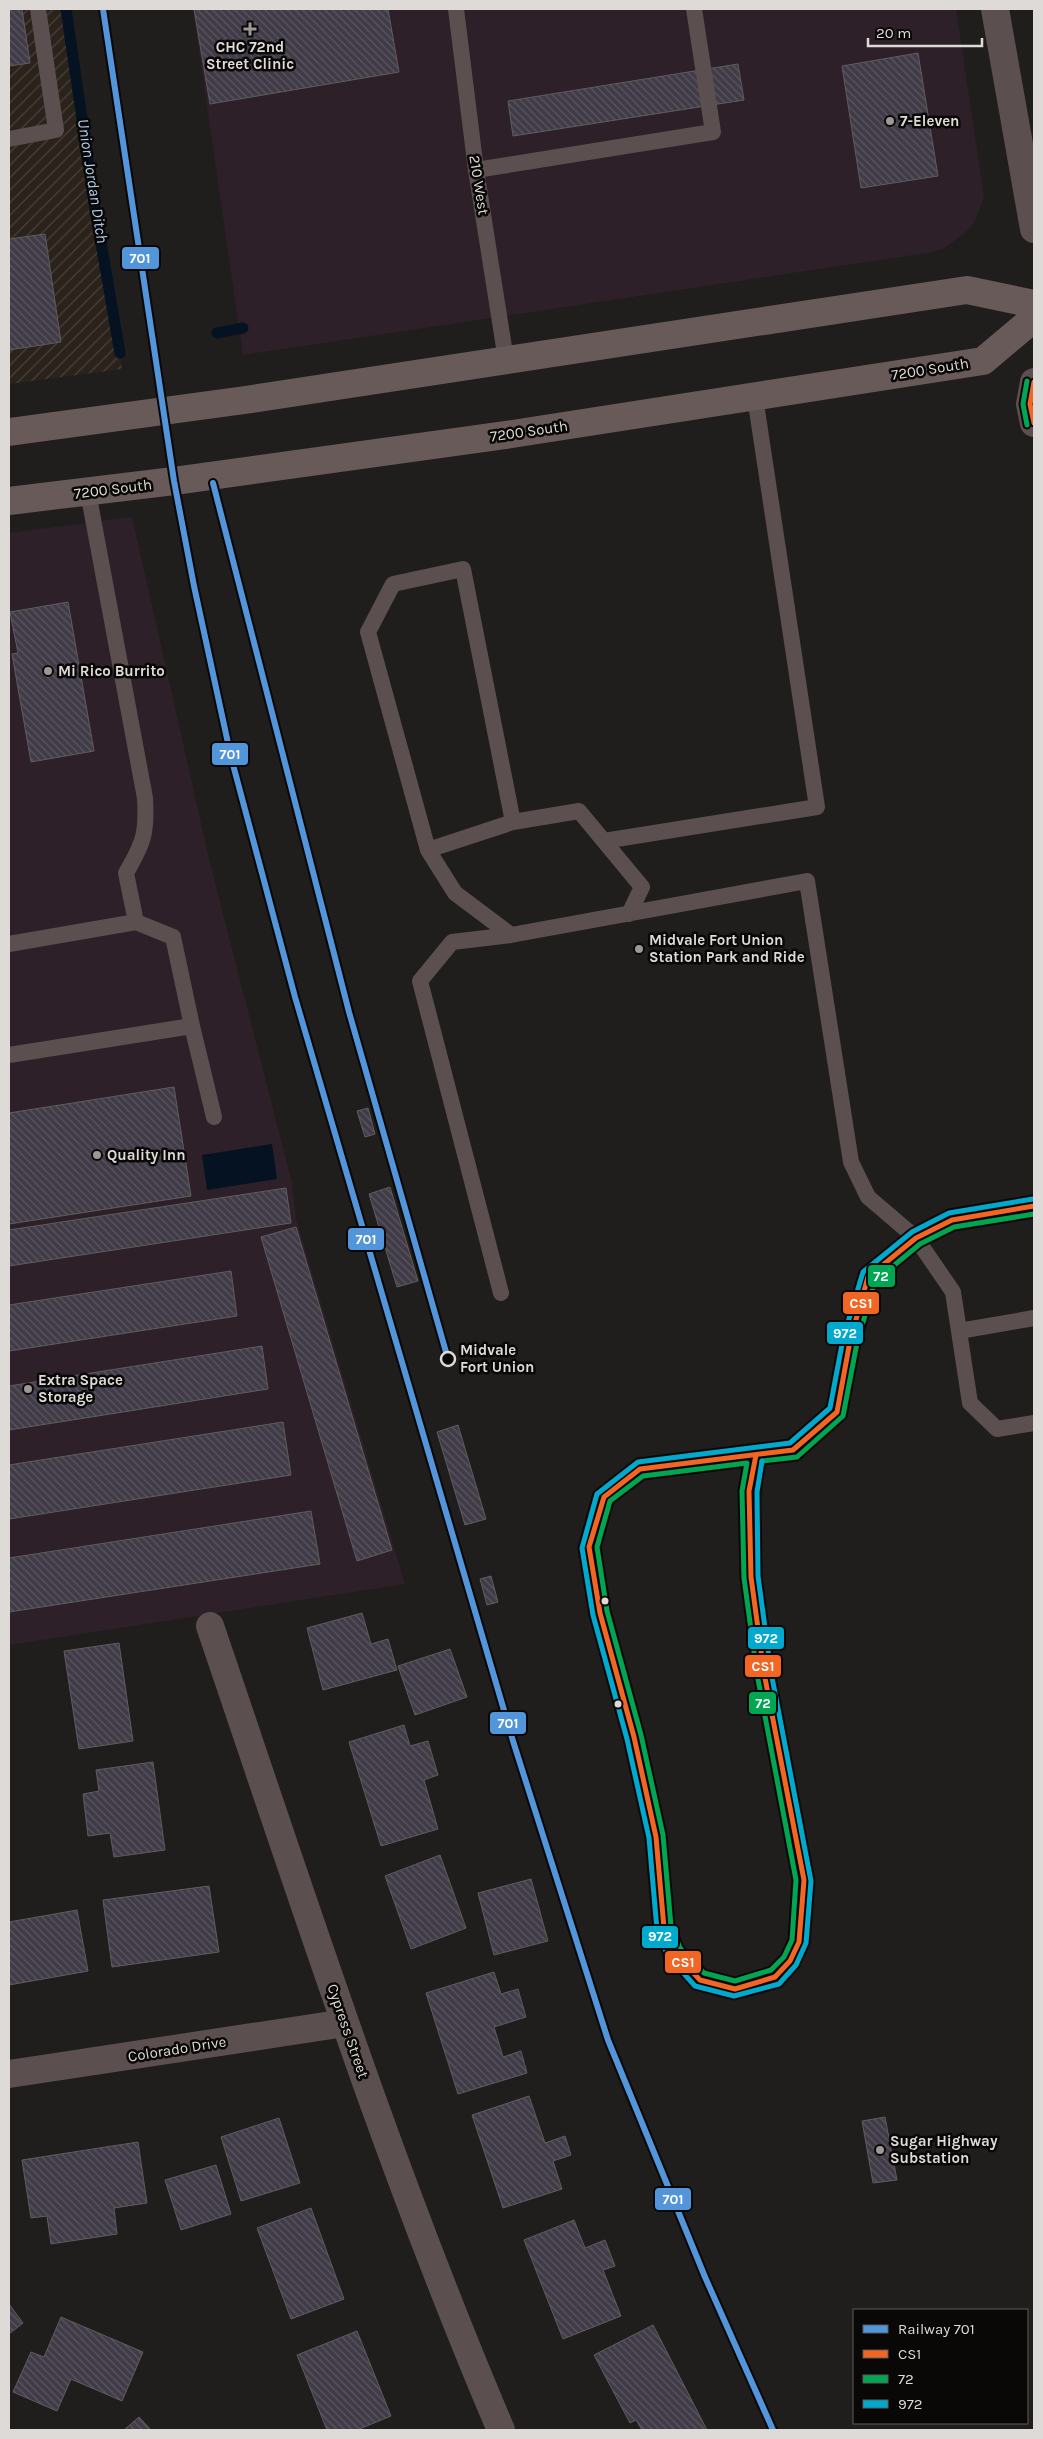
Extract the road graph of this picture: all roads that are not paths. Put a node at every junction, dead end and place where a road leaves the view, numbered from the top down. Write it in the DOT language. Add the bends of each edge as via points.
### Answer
graph roads {
  1 [pos="38,9"];
  2 [pos="456,9"];
  3 [pos="694,9"];
  4 [pos="995,9"];
  5 [pos="9,139"];
  6 [pos="476,170"];
  7 [pos="1034,229"];
  8 [pos="1034,304"];
  9 [pos="1034,318"];
  10 [pos="506,360"];
  11 [pos="1034,382"];
  12 [pos="755,397"];
  13 [pos="1034,423"];
  14 [pos="9,432"];
  15 [pos="88,492"];
  16 [pos="9,501"];
  17 [pos="513,822"];
  18 [pos="604,841"];
  19 [pos="428,850"];
  20 [pos="629,914"];
  21 [pos="136,922"];
  22 [pos="512,935"];
  23 [pos="9,944"];
  24 [pos="192,1026"];
  25 [pos="9,1055"];
  26 [pos="214,1117"];
  27 [pos="1034,1206"];
  28 [pos="916,1238"];
  29 [pos="501,1293"];
  30 [pos="1034,1318"];
  31 [pos="959,1331"];
  32 [pos="1034,1423"];
  33 [pos="756,1455"];
  34 [pos="210,1626"];
  35 [pos="345,2023"];
  36 [pos="9,2074"];
  37 [pos="501,2430"];
  1 -- 5 [label="lane" via="56,130"];
  2 -- 6 [label="lane, 210 West"];
  3 -- 6 [label="lane" via="714,132"];
  4 -- 7 [label="street"];
  6 -- 10 [label="lane, 210 West"];
  8 -- 10 [label="main road" via="967,290"];
  9 -- 12 [label="main road, 7200 South" via="983,361"];
  10 -- 14 [label="main road"];
  11 -- 13 [label="street" via="1030,404"];
  12 -- 15 [label="main road, 7200 South"];
  12 -- 18 [label="lane" via="817,807"];
  15 -- 16 [label="main road, 7200 South"];
  15 -- 21 [label="lane" via="145,798 146,828 140,848 126,873"];
  17 -- 18 [label="lane" via="579,811"];
  17 -- 19 [label="lane"];
  17 -- 19 [label="lane" via="463,569 393,584 368,632"];
  18 -- 20 [label="lane" via="642,888"];
  19 -- 22 [label="lane" via="455,893"];
  20 -- 22 [label="lane"];
  20 -- 28 [label="lane" via="807,880 851,1162 868,1198"];
  21 -- 23 [label="lane"];
  21 -- 24 [label="lane" via="173,937"];
  22 -- 29 [label="lane" via="452,942 420,981"];
  24 -- 25 [label="lane"];
  24 -- 26 [label="lane"];
  27 -- 28 [label="lane" via="952,1220"];
  28 -- 31 [label="lane" via="953,1292"];
  28 -- 33 [label="lane" via="868,1277 850,1341 837,1412 793,1450"];
  30 -- 31 [label="lane"];
  31 -- 32 [label="lane" via="970,1403 997,1429"];
  33 -- 33 [label="lane" via="640,1469 604,1497 589,1547 600,1613 634,1737 656,1837 664,1928 674,1952 700,1980 735,1989 775,1977 790,1961 799,1942 804,1880 764,1673 751,1577 749,1491"];
  34 -- 35 [label="street, Cypress Street"];
  35 -- 36 [label="street, Colorado Drive"];
  35 -- 37 [label="street, Cypress Street" via="406,2193"];
}
